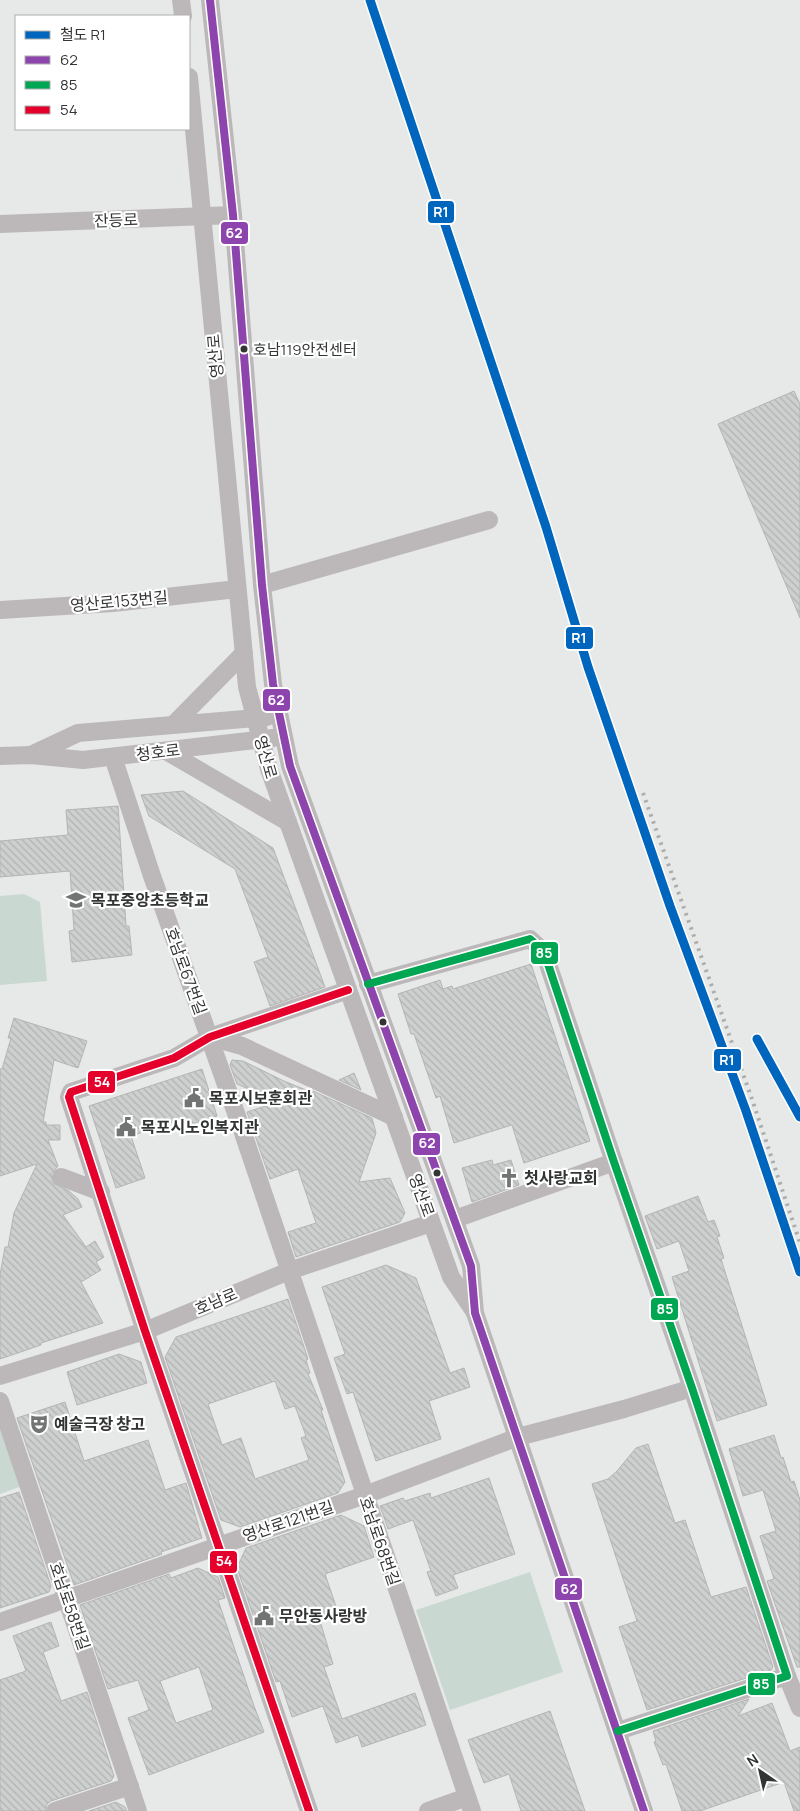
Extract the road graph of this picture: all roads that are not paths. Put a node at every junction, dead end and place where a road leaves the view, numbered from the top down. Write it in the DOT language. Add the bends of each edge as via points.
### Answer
graph roads {
  1 [pos="181,0"];
  2 [pos="210,0"];
  3 [pos="183,15"];
  4 [pos="190,88"];
  5 [pos="232,215"];
  6 [pos="202,217"];
  7 [pos="0,224"];
  8 [pos="489,520"];
  9 [pos="262,585"];
  10 [pos="237,589"];
  11 [pos="0,610"];
  12 [pos="244,653"];
  13 [pos="280,716"];
  14 [pos="256,718"];
  15 [pos="173,725"];
  16 [pos="284,737"];
  17 [pos="261,740"];
  18 [pos="166,751"];
  19 [pos="31,755"];
  20 [pos="0,756"];
  21 [pos="113,757"];
  22 [pos="288,822"];
  23 [pos="368,984"];
  24 [pos="348,990"];
  25 [pos="210,1037"];
  26 [pos="394,1117"];
  27 [pos="614,1162"];
  28 [pos="61,1178"];
  29 [pos="101,1192"];
  30 [pos="455,1219"];
  31 [pos="432,1222"];
  32 [pos="289,1271"];
  33 [pos="475,1313"];
  34 [pos="145,1331"];
  35 [pos="0,1376"];
  36 [pos="692,1388"];
  37 [pos="0,1401"];
  38 [pos="518,1436"];
  39 [pos="365,1495"];
  40 [pos="220,1545"];
  41 [pos="68,1599"];
  42 [pos="0,1622"];
  43 [pos="787,1676"];
  44 [pos="800,1708"];
  45 [pos="618,1731"];
  46 [pos="130,1786"];
  47 [pos="470,1804"];
  48 [pos="55,1811"];
  49 [pos="138,1811"];
  50 [pos="309,1811"];
  51 [pos="428,1811"];
  52 [pos="644,1811"];
  1 -- 3 [label="street"];
  2 -- 5 [label="street, 영산로"];
  4 -- 6 [label="street, 영산로"];
  5 -- 6 [label="street, 잔등로"];
  5 -- 9 [label="street, 영산로"];
  6 -- 7 [label="street, 잔등로"];
  6 -- 10 [label="street, 영산로"];
  8 -- 9 [label="street"];
  9 -- 13 [label="street, 영산로"];
  10 -- 11 [label="street, 영산로153번길" via="113,603"];
  10 -- 12 [label="street, 영산로"];
  12 -- 14 [label="street, 영산로"];
  12 -- 15 [label="street"];
  13 -- 14 [label="street, 청호로"];
  13 -- 16 [label="street, 영산로"];
  14 -- 15 [label="street, 청호로"];
  14 -- 17 [label="street, 영산로"];
  15 -- 19 [label="street, 청호로" via="78,733"];
  16 -- 17 [label="street, 청호로"];
  16 -- 23 [label="street, 영산로" via="290,766"];
  17 -- 18 [label="street, 청호로"];
  17 -- 22 [label="street, 영산로"];
  18 -- 21 [label="street, 청호로"];
  18 -- 22 [label="street"];
  19 -- 20 [label="street, 청호로"];
  19 -- 21 [label="street, 청호로" via="83,760"];
  21 -- 25 [label="street, 호남로67번길"];
  22 -- 24 [label="street, 영산로"];
  23 -- 27 [label="street" via="530,939 544,952 548,961"];
  23 -- 30 [label="street, 영산로"];
  24 -- 25 [label="street"];
  24 -- 26 [label="street, 영산로"];
  25 -- 26 [label="street" via="242,1046"];
  25 -- 29 [label="street" via="174,1058 71,1092 69,1097"];
  25 -- 32 [label="street, 호남로67번길"];
  26 -- 31 [label="street, 영산로"];
  27 -- 30 [label="street"];
  27 -- 36 [label="street"];
  28 -- 29 [label="street"];
  29 -- 34 [label="street"];
  30 -- 33 [label="street, 영산로" via="471,1266"];
  31 -- 32 [label="street, 호남로"];
  31 -- 33 [label="street, 영산로" via="451,1277"];
  32 -- 34 [label="street, 호남로"];
  32 -- 39 [label="street, 호남로68번길"];
  33 -- 38 [label="street, 영산로"];
  34 -- 35 [label="street, 호남로"];
  34 -- 40 [label="street"];
  36 -- 38 [label="street, 영산로121번길"];
  36 -- 43 [label="street"];
  37 -- 41 [label="street, 호남로58번길"];
  38 -- 39 [label="street, 영산로121번길"];
  38 -- 45 [label="street, 영산로"];
  39 -- 40 [label="street, 영산로121번길"];
  39 -- 47 [label="street, 호남로68번길"];
  40 -- 41 [label="street, 영산로121번길"];
  40 -- 50 [label="street"];
  41 -- 42 [label="street, 영산로121번길"];
  41 -- 46 [label="street, 호남로58번길"];
  43 -- 44 [label="street"];
  43 -- 45 [label="street"];
  45 -- 52 [label="street, 영산로"];
  46 -- 48 [label="street"];
  46 -- 49 [label="street, 호남로58번길"];
  47 -- 51 [label="street"];
}
